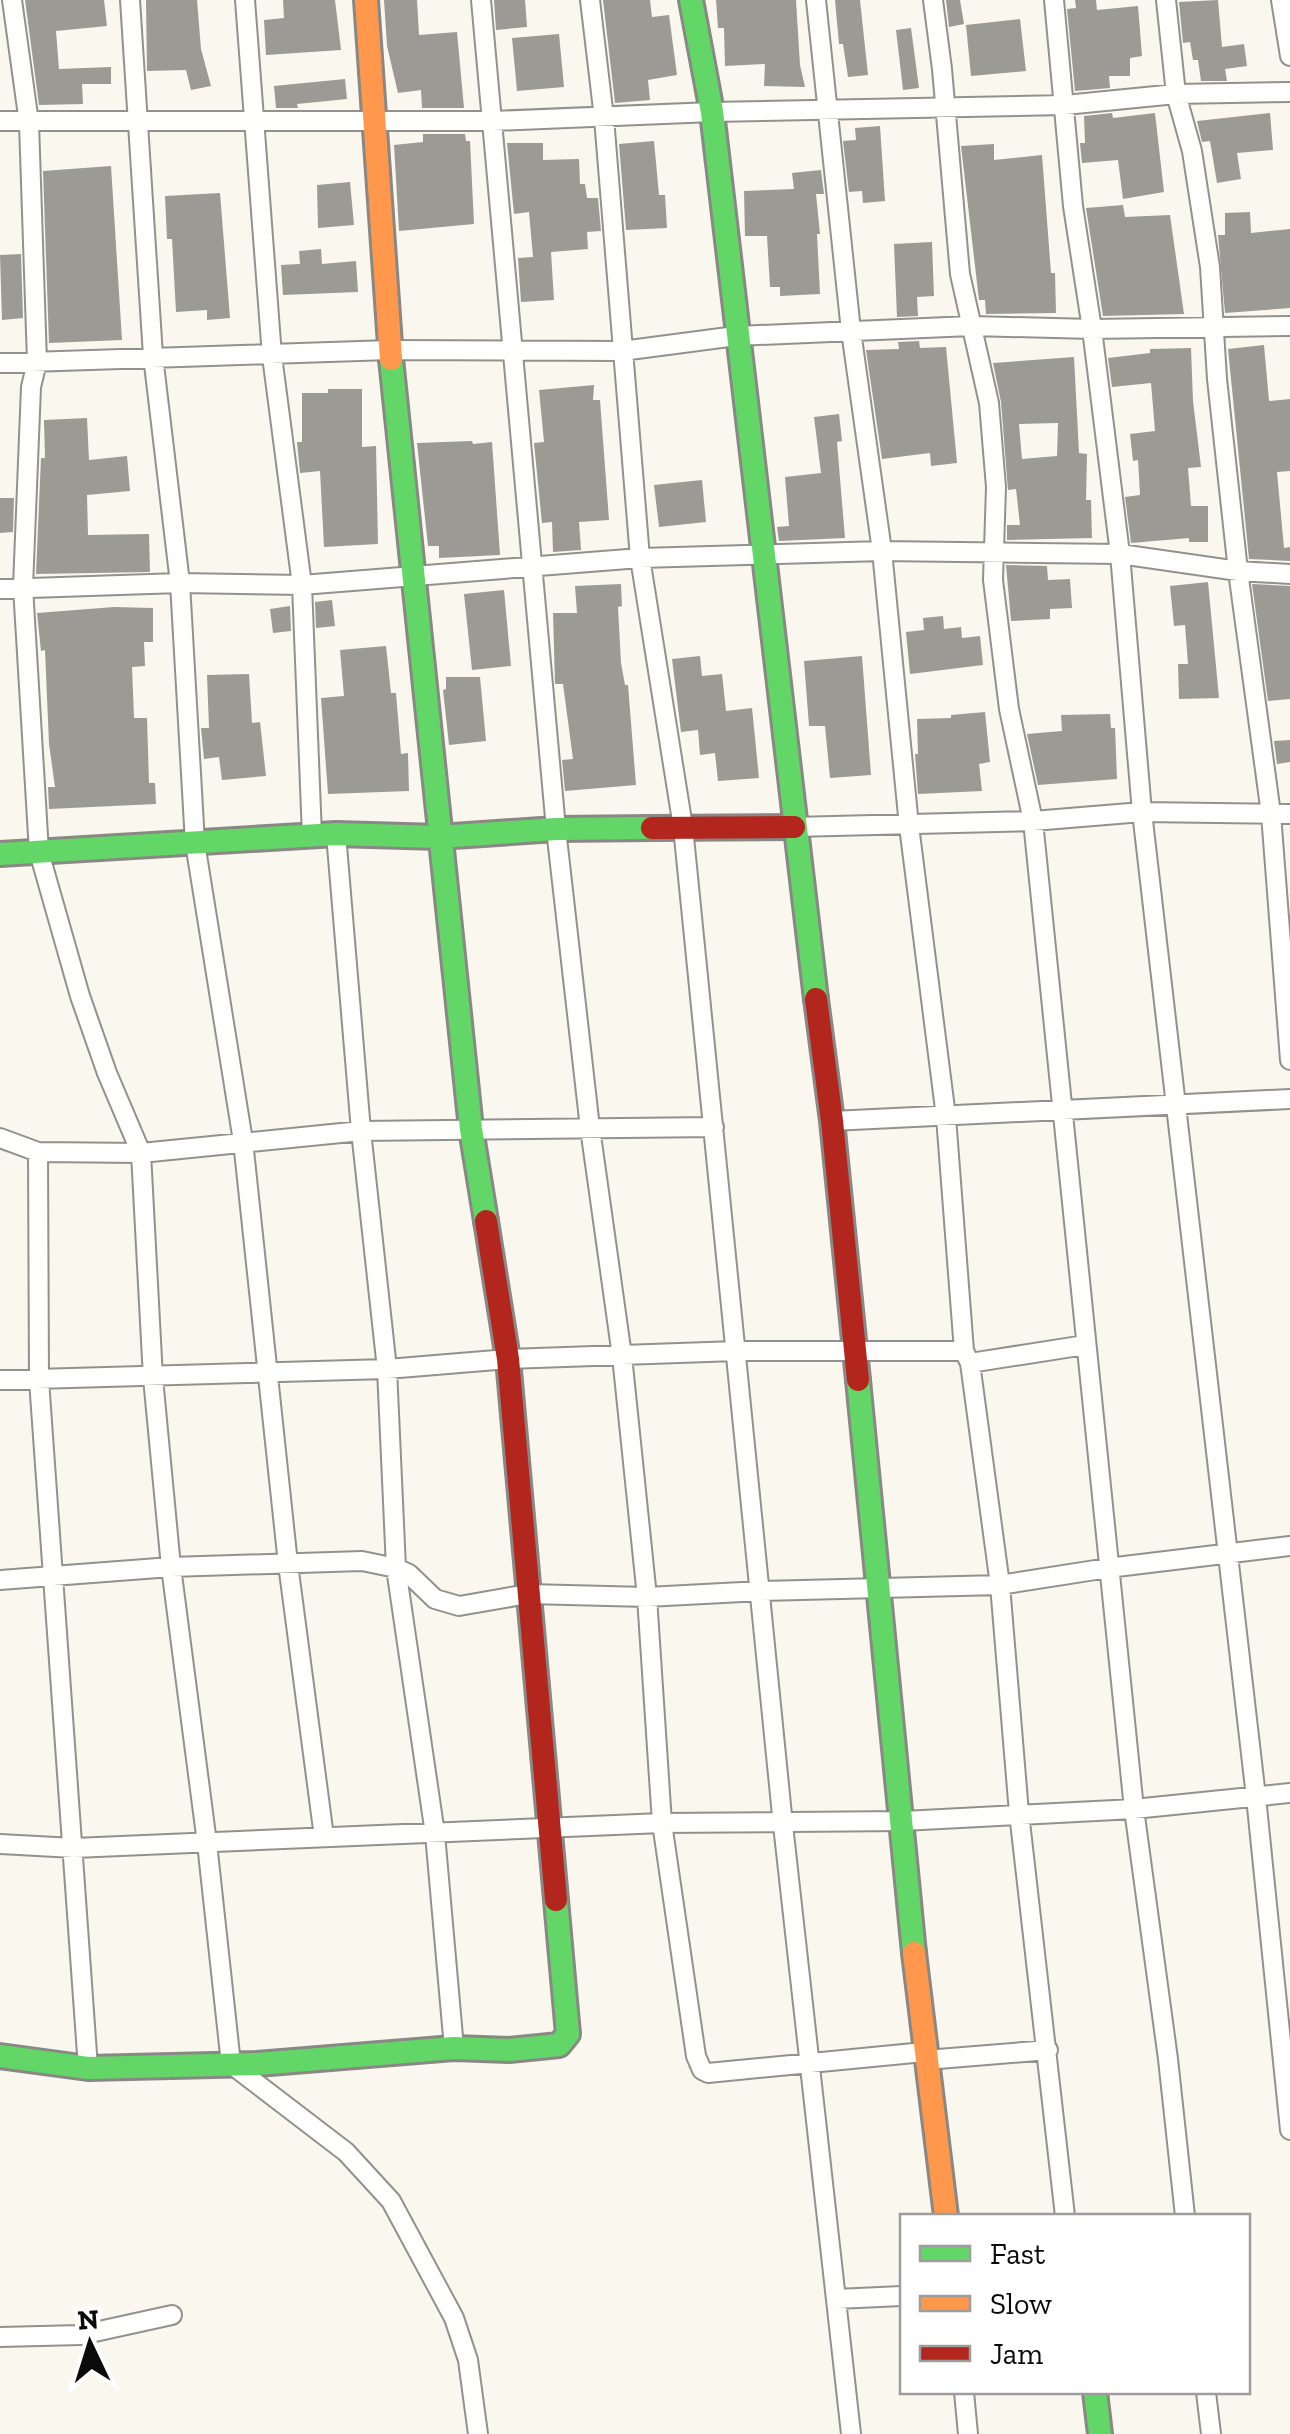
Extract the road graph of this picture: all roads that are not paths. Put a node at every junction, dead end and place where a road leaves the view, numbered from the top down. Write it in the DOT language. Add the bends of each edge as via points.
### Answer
graph roads {
  1 [pos="12,0"];
  2 [pos="130,0"];
  3 [pos="245,0"];
  4 [pos="366,0"];
  5 [pos="481,0"];
  6 [pos="590,0"];
  7 [pos="691,0"];
  8 [pos="816,0"];
  9 [pos="933,0"];
  10 [pos="1054,0"];
  11 [pos="1166,0"];
  12 [pos="1281,0"];
  13 [pos="1290,56"];
  14 [pos="1290,92"];
  15 [pos="1176,94"];
  16 [pos="1065,105"];
  17 [pos="946,106"];
  18 [pos="829,111"];
  19 [pos="712,112"];
  20 [pos="604,118"];
  21 [pos="137,119"];
  22 [pos="493,120"];
  23 [pos="374,121"];
  24 [pos="0,122"];
  25 [pos="29,122"];
  26 [pos="256,122"];
  27 [pos="971,326"];
  28 [pos="1290,326"];
  29 [pos="1214,328"];
  30 [pos="1092,329"];
  31 [pos="851,331"];
  32 [pos="736,336"];
  33 [pos="510,349"];
  34 [pos="390,350"];
  35 [pos="622,351"];
  36 [pos="153,356"];
  37 [pos="272,356"];
  38 [pos="37,362"];
  39 [pos="0,363"];
  40 [pos="882,551"];
  41 [pos="995,552"];
  42 [pos="763,554"];
  43 [pos="1120,554"];
  44 [pos="640,558"];
  45 [pos="531,565"];
  46 [pos="1238,571"];
  47 [pos="1290,574"];
  48 [pos="414,575"];
  49 [pos="180,583"];
  50 [pos="302,584"];
  51 [pos="24,587"];
  52 [pos="0,589"];
  53 [pos="1142,812"];
  54 [pos="1281,814"];
  55 [pos="1033,821"];
  56 [pos="909,826"];
  57 [pos="683,828"];
  58 [pos="794,828"];
  59 [pos="556,829"];
  60 [pos="324,836"];
  61 [pos="440,838"];
  62 [pos="196,843"];
  63 [pos="39,852"];
  64 [pos="0,854"];
  65 [pos="1290,1060"];
  66 [pos="1290,1099"];
  67 [pos="1176,1104"];
  68 [pos="1061,1112"];
  69 [pos="946,1117"];
  70 [pos="832,1121"];
  71 [pos="714,1127"];
  72 [pos="590,1128"];
  73 [pos="471,1130"];
  74 [pos="361,1131"];
  75 [pos="0,1138"];
  76 [pos="243,1141"];
  77 [pos="38,1152"];
  78 [pos="141,1153"];
  79 [pos="1086,1346"];
  80 [pos="854,1350"];
  81 [pos="736,1351"];
  82 [pos="622,1356"];
  83 [pos="967,1357"];
  84 [pos="508,1358"];
  85 [pos="387,1369"];
  86 [pos="270,1372"];
  87 [pos="153,1378"];
  88 [pos="0,1380"];
  89 [pos="38,1380"];
  90 [pos="1290,1546"];
  91 [pos="1228,1555"];
  92 [pos="288,1564"];
  93 [pos="171,1567"];
  94 [pos="396,1568"];
  95 [pos="1108,1568"];
  96 [pos="52,1575"];
  97 [pos="0,1580"];
  98 [pos="1000,1586"];
  99 [pos="880,1589"];
  100 [pos="762,1591"];
  101 [pos="528,1594"];
  102 [pos="648,1598"];
  103 [pos="1290,1794"];
  104 [pos="1256,1797"];
  105 [pos="1134,1809"];
  106 [pos="1019,1813"];
  107 [pos="903,1822"];
  108 [pos="662,1824"];
  109 [pos="784,1825"];
  110 [pos="549,1829"];
  111 [pos="435,1834"];
  112 [pos="324,1837"];
  113 [pos="207,1842"];
  114 [pos="0,1844"];
  115 [pos="74,1848"];
  116 [pos="454,2048"];
  117 [pos="1048,2050"];
  118 [pos="0,2056"];
  119 [pos="925,2056"];
  120 [pos="231,2064"];
  121 [pos="812,2064"];
  122 [pos="88,2068"];
  123 [pos="1290,2130"];
  124 [pos="946,2214"];
  125 [pos="1065,2214"];
  126 [pos="1185,2214"];
  127 [pos="900,2296"];
  128 [pos="836,2299"];
  129 [pos="172,2315"];
  130 [pos="0,2337"];
  131 [pos="964,2394"];
  132 [pos="1094,2394"];
  133 [pos="1206,2394"];
  134 [pos="478,2434"];
  135 [pos="851,2434"];
  136 [pos="968,2434"];
  137 [pos="1100,2434"];
  138 [pos="1211,2434"];
  1 -- 25 [label="street"];
  2 -- 21 [label="street"];
  3 -- 26 [label="street"];
  4 -- 23 [label="street"];
  5 -- 22 [label="street"];
  6 -- 20 [label="street"];
  7 -- 19 [label="street"];
  8 -- 18 [label="street"];
  9 -- 17 [label="street"];
  10 -- 16 [label="street"];
  11 -- 15 [label="street"];
  12 -- 13 [label="street"];
  14 -- 15 [label="street"];
  15 -- 16 [label="street"];
  15 -- 29 [label="street" via="1206,236"];
  16 -- 17 [label="street"];
  16 -- 30 [label="street"];
  17 -- 18 [label="street"];
  17 -- 27 [label="street" via="960,274"];
  18 -- 19 [label="street"];
  18 -- 31 [label="street"];
  19 -- 20 [label="street"];
  19 -- 32 [label="street"];
  20 -- 22 [label="street"];
  20 -- 35 [label="street"];
  21 -- 25 [label="street"];
  21 -- 26 [label="street"];
  21 -- 36 [label="street"];
  22 -- 23 [label="street"];
  22 -- 33 [label="street"];
  23 -- 26 [label="street"];
  23 -- 34 [label="street"];
  24 -- 25 [label="street"];
  25 -- 38 [label="street"];
  26 -- 37 [label="street"];
  27 -- 30 [label="street"];
  27 -- 31 [label="street"];
  27 -- 41 [label="street" via="990,403"];
  28 -- 29 [label="street"];
  29 -- 30 [label="street"];
  29 -- 46 [label="street"];
  30 -- 43 [label="street"];
  31 -- 32 [label="street"];
  31 -- 40 [label="street"];
  32 -- 35 [label="street"];
  32 -- 42 [label="street"];
  33 -- 34 [label="street"];
  33 -- 35 [label="street"];
  33 -- 45 [label="street"];
  34 -- 37 [label="street"];
  34 -- 48 [label="street"];
  35 -- 44 [label="street"];
  36 -- 37 [label="street"];
  36 -- 38 [label="street"];
  36 -- 49 [label="street"];
  37 -- 50 [label="street"];
  38 -- 39 [label="street"];
  38 -- 51 [label="street"];
  40 -- 41 [label="street"];
  40 -- 42 [label="street"];
  40 -- 56 [label="street"];
  41 -- 43 [label="street"];
  41 -- 55 [label="street" via="1009,709"];
  42 -- 44 [label="street"];
  42 -- 58 [label="street"];
  43 -- 46 [label="street"];
  43 -- 53 [label="street"];
  44 -- 45 [label="street"];
  44 -- 57 [label="street"];
  45 -- 48 [label="street"];
  45 -- 59 [label="street"];
  46 -- 47 [label="street"];
  46 -- 54 [label="street"];
  48 -- 50 [label="street"];
  48 -- 61 [label="street"];
  49 -- 50 [label="street"];
  49 -- 51 [label="street"];
  49 -- 62 [label="street"];
  50 -- 60 [label="street"];
  51 -- 52 [label="street"];
  51 -- 63 [label="street"];
  53 -- 54 [label="street"];
  53 -- 55 [label="street"];
  53 -- 67 [label="street"];
  54 -- 65 [label="street"];
  55 -- 56 [label="street"];
  55 -- 68 [label="street"];
  56 -- 58 [label="street"];
  56 -- 69 [label="street"];
  57 -- 58 [label="street"];
  57 -- 59 [label="street"];
  57 -- 71 [label="street"];
  58 -- 70 [label="street"];
  59 -- 61 [label="street"];
  59 -- 72 [label="street"];
  60 -- 61 [label="street"];
  60 -- 62 [label="street"];
  60 -- 74 [label="street"];
  61 -- 73 [label="street"];
  62 -- 63 [label="street"];
  62 -- 76 [label="street"];
  63 -- 64 [label="street"];
  63 -- 78 [label="street" via="96,1042"];
  66 -- 67 [label="street"];
  67 -- 68 [label="street"];
  67 -- 91 [label="street"];
  68 -- 69 [label="street"];
  68 -- 79 [label="street"];
  69 -- 70 [label="street"];
  69 -- 83 [label="street"];
  70 -- 80 [label="street"];
  71 -- 72 [label="street"];
  71 -- 81 [label="street"];
  72 -- 73 [label="street"];
  72 -- 82 [label="street"];
  73 -- 74 [label="street"];
  73 -- 84 [label="street"];
  74 -- 76 [label="street"];
  74 -- 85 [label="street"];
  75 -- 77 [label="street"];
  76 -- 78 [label="street"];
  76 -- 86 [label="street"];
  77 -- 78 [label="street"];
  77 -- 89 [label="street"];
  78 -- 87 [label="street"];
  79 -- 83 [label="street"];
  79 -- 95 [label="street"];
  80 -- 81 [label="street"];
  80 -- 83 [label="street"];
  80 -- 99 [label="street"];
  81 -- 82 [label="street"];
  81 -- 100 [label="street"];
  82 -- 84 [label="street"];
  82 -- 102 [label="street"];
  83 -- 98 [label="street"];
  84 -- 85 [label="street"];
  84 -- 101 [label="street"];
  85 -- 86 [label="street"];
  85 -- 94 [label="street"];
  86 -- 87 [label="street"];
  86 -- 92 [label="street"];
  87 -- 89 [label="street"];
  87 -- 93 [label="street"];
  88 -- 89 [label="street"];
  89 -- 96 [label="street"];
  90 -- 91 [label="street"];
  91 -- 95 [label="street"];
  91 -- 104 [label="street"];
  92 -- 93 [label="street"];
  92 -- 94 [label="street" via="362,1561"];
  92 -- 112 [label="street"];
  93 -- 96 [label="street"];
  93 -- 113 [label="street"];
  94 -- 101 [label="street" via="435,1599 459,1606"];
  94 -- 111 [label="street"];
  95 -- 98 [label="street"];
  95 -- 105 [label="street"];
  96 -- 97 [label="street"];
  96 -- 115 [label="street"];
  98 -- 99 [label="street"];
  98 -- 106 [label="street"];
  99 -- 100 [label="street"];
  99 -- 107 [label="street"];
  100 -- 102 [label="street"];
  100 -- 109 [label="street"];
  101 -- 102 [label="street"];
  101 -- 110 [label="street"];
  102 -- 108 [label="street"];
  103 -- 104 [label="street"];
  104 -- 105 [label="street"];
  104 -- 123 [label="street"];
  105 -- 106 [label="street"];
  105 -- 126 [label="street"];
  106 -- 107 [label="street"];
  106 -- 117 [label="street"];
  107 -- 109 [label="street"];
  107 -- 119 [label="street"];
  108 -- 109 [label="street"];
  108 -- 110 [label="street"];
  108 -- 121 [label="street" via="702,2070"];
  109 -- 121 [label="street"];
  110 -- 111 [label="street"];
  110 -- 116 [label="street" via="565,2041 509,2050"];
  111 -- 112 [label="street"];
  111 -- 116 [label="street"];
  112 -- 113 [label="street"];
  113 -- 115 [label="street"];
  113 -- 120 [label="street"];
  114 -- 115 [label="street"];
  115 -- 122 [label="street"];
  116 -- 120 [label="street"];
  117 -- 119 [label="street"];
  117 -- 125 [label="street"];
  118 -- 122 [label="street"];
  119 -- 121 [label="street"];
  119 -- 124 [label="street"];
  120 -- 122 [label="street"];
  120 -- 134 [label="street" via="346,2152 390,2202 454,2318 468,2360"];
  121 -- 128 [label="street"];
  127 -- 128 [label="street"];
  128 -- 135 [label="street"];
  129 -- 130 [label="street" via="81,2334"];
  131 -- 136 [label="street"];
  132 -- 137 [label="street"];
  133 -- 138 [label="street"];
}
